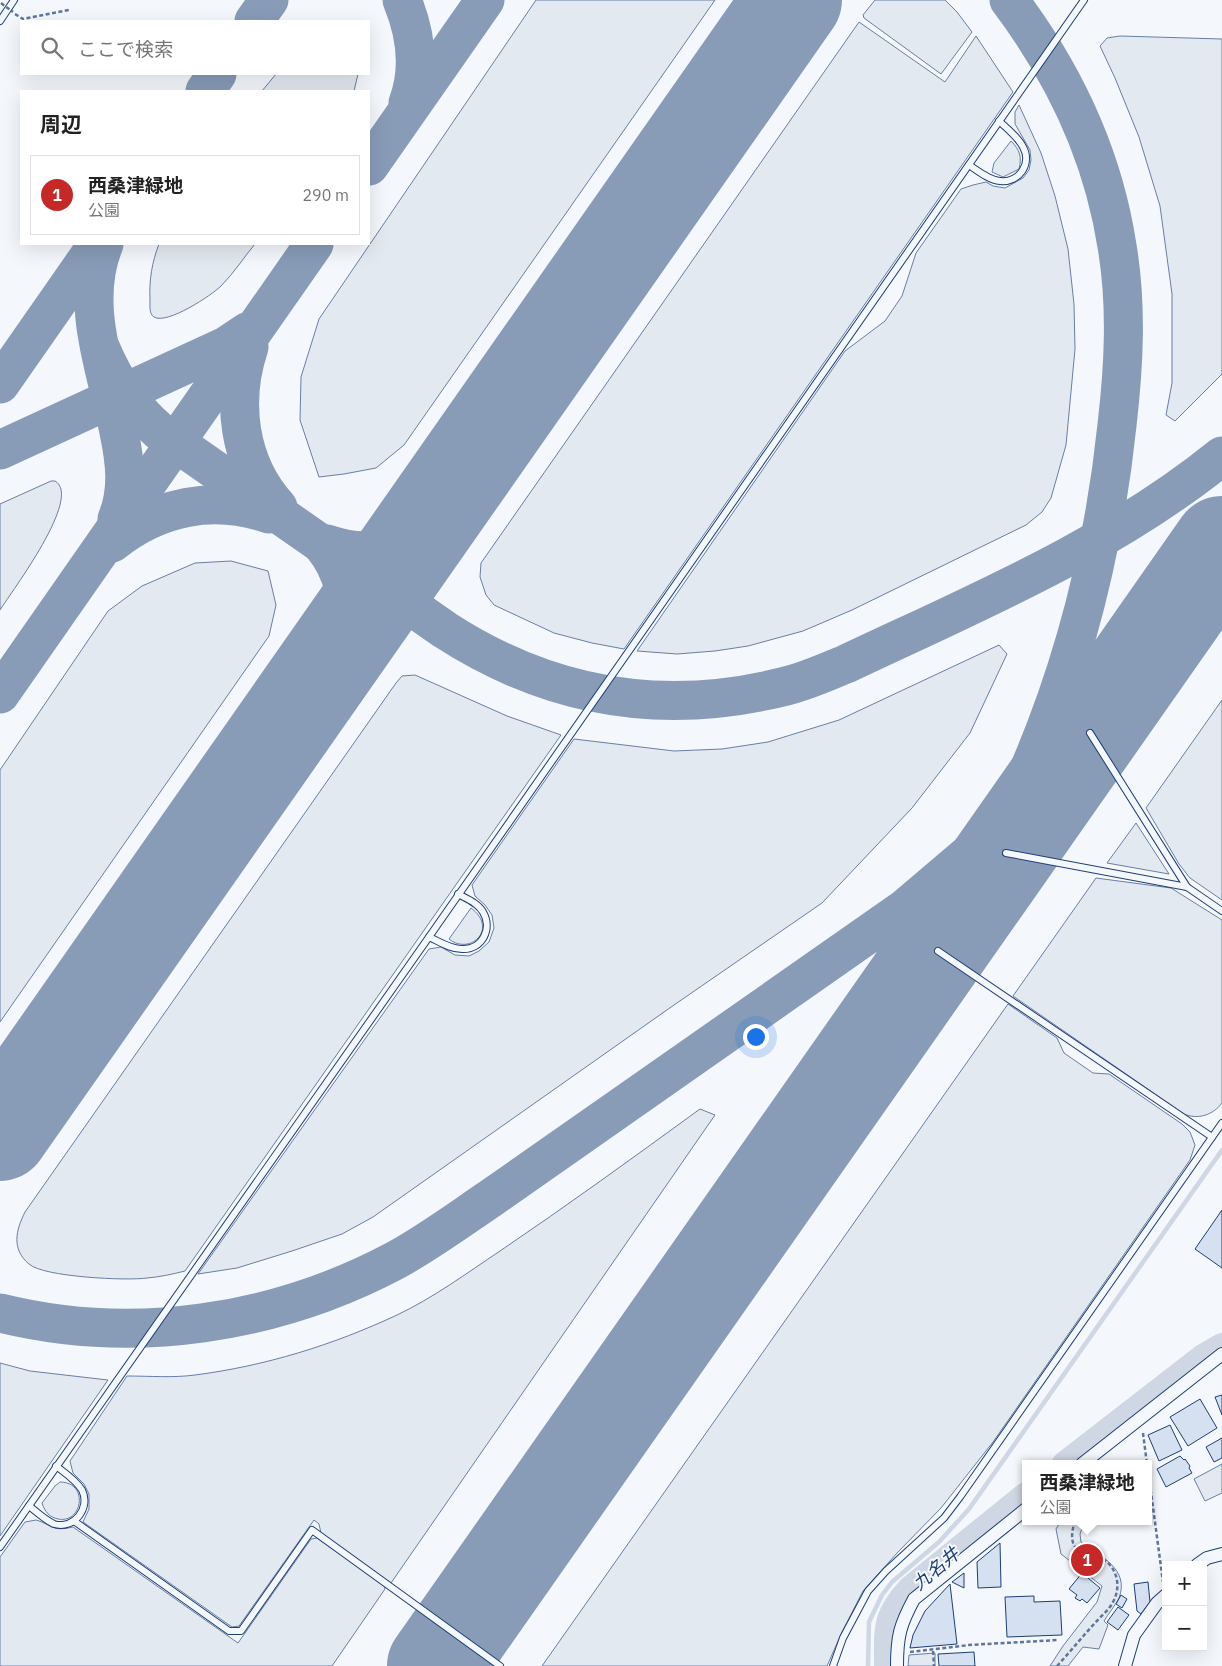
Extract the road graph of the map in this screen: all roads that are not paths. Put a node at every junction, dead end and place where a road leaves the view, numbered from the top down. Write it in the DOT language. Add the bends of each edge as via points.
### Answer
graph roads {
  1 [pos="14,0"];
  2 [pos="1084,0"];
  3 [pos="0,21"];
  4 [pos="1000,121"];
  5 [pos="969,165"];
  6 [pos="1090,733"];
  7 [pos="1006,853"];
  8 [pos="1187,887"];
  9 [pos="458,894"];
  10 [pos="1222,911"];
  11 [pos="429,937"];
  12 [pos="938,951"];
  13 [pos="1222,1123"];
  14 [pos="1212,1137"];
  15 [pos="1222,1354"];
  16 [pos="1087,1460"];
  17 [pos="56,1466"];
  18 [pos="29,1506"];
  19 [pos="1022,1512"];
  20 [pos="74,1521"];
  21 [pos="0,1547"];
  22 [pos="1222,1554"];
  23 [pos="1203,1561"];
  24 [pos="1162,1598"];
  25 [pos="897,1660"];
  26 [pos="500,1666"];
  27 [pos="833,1666"];
  28 [pos="1125,1666"];
  1 -- 3 [label="lane"];
  2 -- 4 [label="lane"];
  4 -- 5 [label="lane"];
  4 -- 5 [label="lane" via="1026,153 1024,169 1018,176 1002,182"];
  5 -- 9 [label="lane"];
  6 -- 8 [label="lane"];
  7 -- 8 [label="lane"];
  8 -- 10 [label="lane"];
  9 -- 11 [label="lane"];
  9 -- 11 [label="lane" via="482,910 487,920 483,940 464,950 451,948"];
  11 -- 17 [label="lane"];
  12 -- 14 [label="lane"];
  13 -- 14 [label="lane"];
  14 -- 27 [label="lane" via="960,1497 944,1518 868,1591 843,1638"];
  15 -- 16 [label="street"];
  17 -- 18 [label="lane"];
  17 -- 20 [label="lane" via="83,1492 84,1509"];
  18 -- 20 [label="lane" via="56,1525"];
  18 -- 21 [label="lane"];
  19 -- 25 [label="street" via="914,1599 897,1640"];
  20 -- 26 [label="lane" via="229,1631 241,1631 312,1530"];
  22 -- 23 [label="street"];
  24 -- 28 [label="street" via="1134,1635"];
}
